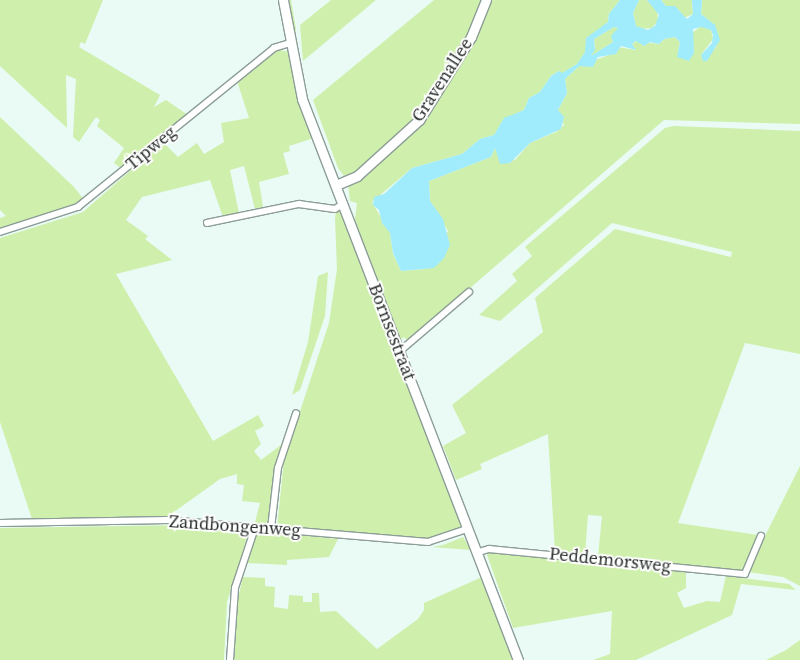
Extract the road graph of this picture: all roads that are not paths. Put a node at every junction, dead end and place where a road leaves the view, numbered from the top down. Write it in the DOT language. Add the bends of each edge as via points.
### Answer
graph roads {
  1 [pos="283,0"];
  2 [pos="486,0"];
  3 [pos="290,43"];
  4 [pos="336,185"];
  5 [pos="339,207"];
  6 [pos="208,223"];
  7 [pos="0,232"];
  8 [pos="469,292"];
  9 [pos="399,352"];
  10 [pos="296,414"];
  11 [pos="0,523"];
  12 [pos="255,528"];
  13 [pos="271,529"];
  14 [pos="467,529"];
  15 [pos="761,536"];
  16 [pos="476,553"];
  17 [pos="230,660"];
  18 [pos="518,660"];
  1 -- 3 [label="street, Bornsestraat"];
  2 -- 4 [label="street, Gravenallee" via="471,37 419,120 357,176"];
  3 -- 4 [label="street, Bornsestraat" via="302,99"];
  3 -- 7 [label="street, Tipweg" via="274,48 84,203"];
  4 -- 5 [label="street, Bornsestraat"];
  5 -- 6 [label="street" via="299,204"];
  5 -- 9 [label="street, Bornsestraat"];
  8 -- 9 [label="street"];
  9 -- 14 [label="street, Bornsestraat"];
  10 -- 13 [label="street" via="278,468"];
  11 -- 12 [label="street, Zandbongenweg" via="167,520"];
  12 -- 13 [label="street, Zandbongenweg"];
  12 -- 17 [label="street" via="235,588"];
  13 -- 14 [label="street, Zandbongenweg" via="428,542"];
  14 -- 16 [label="street, Bornsestraat"];
  15 -- 16 [label="street, Peddemorsweg" via="745,574 489,549"];
  16 -- 18 [label="street, Bornsestraat"];
}
